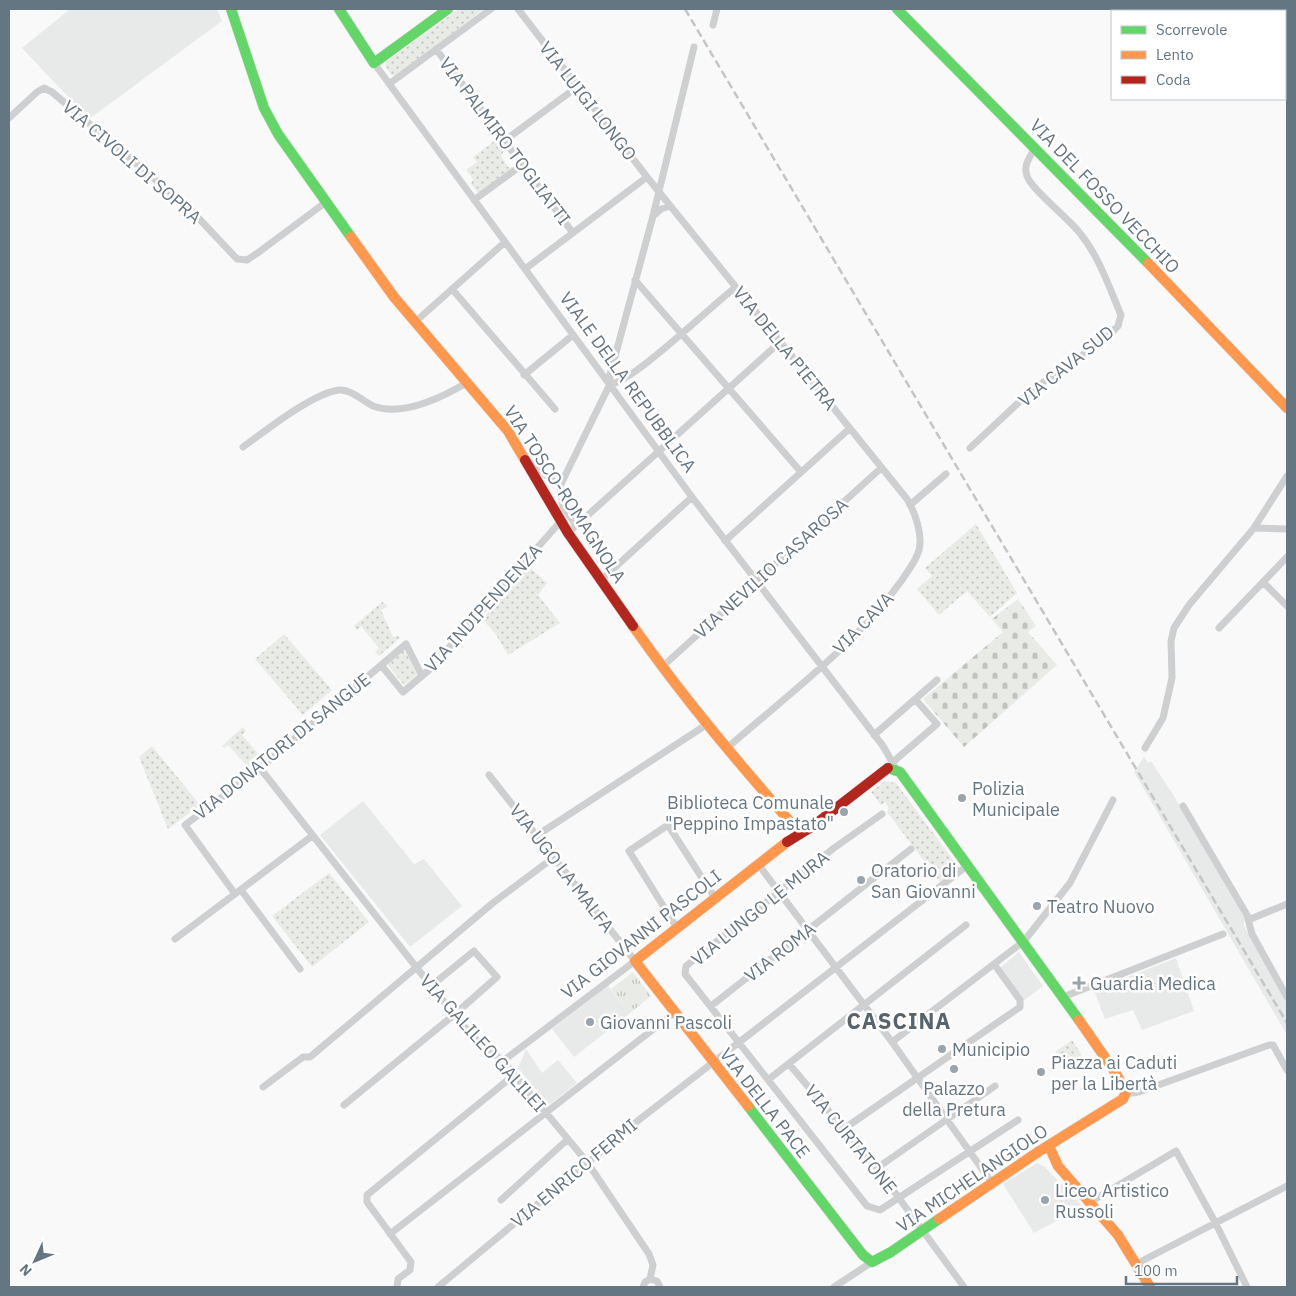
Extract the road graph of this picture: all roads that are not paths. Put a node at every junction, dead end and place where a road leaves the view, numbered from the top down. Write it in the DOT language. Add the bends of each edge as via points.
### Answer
graph roads {
  1 [pos="231,9"];
  2 [pos="339,9"];
  3 [pos="448,9"];
  4 [pos="490,9"];
  5 [pos="518,9"];
  6 [pos="717,9"];
  7 [pos="897,9"];
  8 [pos="713,25"];
  9 [pos="694,47"];
  10 [pos="436,49"];
  11 [pos="374,63"];
  12 [pos="389,84"];
  13 [pos="577,87"];
  14 [pos="9,118"];
  15 [pos="504,141"];
  16 [pos="1035,148"];
  17 [pos="522,165"];
  18 [pos="647,178"];
  19 [pos="659,192"];
  20 [pos="474,200"];
  21 [pos="326,202"];
  22 [pos="670,206"];
  23 [pos="653,216"];
  24 [pos="573,233"];
  25 [pos="505,242"];
  26 [pos="526,270"];
  27 [pos="635,280"];
  28 [pos="736,287"];
  29 [pos="452,289"];
  30 [pos="415,322"];
  31 [pos="683,333"];
  32 [pos="573,335"];
  33 [pos="780,342"];
  34 [pos="524,375"];
  35 [pos="468,382"];
  36 [pos="610,384"];
  37 [pos="727,389"];
  38 [pos="1287,408"];
  39 [pos="555,409"];
  40 [pos="849,429"];
  41 [pos="243,447"];
  42 [pos="970,448"];
  43 [pos="658,451"];
  44 [pos="526,459"];
  45 [pos="880,469"];
  46 [pos="801,472"];
  47 [pos="946,474"];
  48 [pos="1287,476"];
  49 [pos="560,486"];
  50 [pos="692,497"];
  51 [pos="910,505"];
  52 [pos="561,521"];
  53 [pos="576,525"];
  54 [pos="1254,528"];
  55 [pos="1287,528"];
  56 [pos="568,533"];
  57 [pos="725,541"];
  58 [pos="1287,557"];
  59 [pos="600,581"];
  60 [pos="756,581"];
  61 [pos="1262,582"];
  62 [pos="1287,606"];
  63 [pos="1220,628"];
  64 [pos="381,665"];
  65 [pos="821,666"];
  66 [pos="662,667"];
  67 [pos="422,676"];
  68 [pos="937,680"];
  69 [pos="403,692"];
  70 [pos="916,699"];
  71 [pos="706,725"];
  72 [pos="874,735"];
  73 [pos="1145,748"];
  74 [pos="726,749"];
  75 [pos="895,766"];
  76 [pos="260,768"];
  77 [pos="488,775"];
  78 [pos="1113,800"];
  79 [pos="1182,806"];
  80 [pos="882,814"];
  81 [pos="800,833"];
  82 [pos="312,836"];
  83 [pos="536,836"];
  84 [pos="911,849"];
  85 [pos="553,858"];
  86 [pos="758,864"];
  87 [pos="968,865"];
  88 [pos="238,892"];
  89 [pos="780,892"];
  90 [pos="715,898"];
  91 [pos="1287,904"];
  92 [pos="1248,920"];
  93 [pos="966,925"];
  94 [pos="677,928"];
  95 [pos="808,929"];
  96 [pos="1224,934"];
  97 [pos="175,939"];
  98 [pos="1024,940"];
  99 [pos="634,962"];
  100 [pos="994,964"];
  101 [pos="416,967"];
  102 [pos="837,967"];
  103 [pos="300,969"];
  104 [pos="430,986"];
  105 [pos="1063,997"];
  106 [pos="1287,997"];
  107 [pos="865,1005"];
  108 [pos="711,1006"];
  109 [pos="674,1013"];
  110 [pos="455,1014"];
  111 [pos="892,1042"];
  112 [pos="740,1043"];
  113 [pos="503,1061"];
  114 [pos="712,1062"];
  115 [pos="790,1064"];
  116 [pos="1287,1070"];
  117 [pos="514,1075"];
  118 [pos="917,1078"];
  119 [pos="769,1079"];
  120 [pos="995,1086"];
  121 [pos="263,1087"];
  122 [pos="1126,1094"];
  123 [pos="344,1105"];
  124 [pos="546,1112"];
  125 [pos="947,1118"];
  126 [pos="1018,1120"];
  127 [pos="845,1128"];
  128 [pos="568,1139"];
  129 [pos="1049,1146"];
  130 [pos="971,1150"];
  131 [pos="1029,1159"];
  132 [pos="587,1162"];
  133 [pos="1056,1164"];
  134 [pos="877,1168"];
  135 [pos="992,1183"];
  136 [pos="1287,1186"];
  137 [pos="899,1197"];
  138 [pos="501,1200"];
  139 [pos="1090,1202"];
  140 [pos="1215,1222"];
  141 [pos="922,1232"];
  142 [pos="390,1234"];
  143 [pos="872,1262"];
  144 [pos="1138,1263"];
  145 [pos="646,1282"];
  146 [pos="397,1287"];
  147 [pos="438,1287"];
  148 [pos="638,1287"];
  149 [pos="660,1287"];
  150 [pos="834,1287"];
  151 [pos="964,1287"];
  152 [pos="1150,1287"];
  153 [pos="1247,1287"];
  1 -- 21 [label="main road, VIA TOSCO-ROMAGNOLA" via="267,115"];
  2 -- 11 [label="main road, VIALE DELLA REPUBBLICA"];
  3 -- 11 [label="main road"];
  4 -- 10 [label="street"];
  5 -- 13 [label="street, VIA LUIGI LONGO"];
  6 -- 8 [label="street"];
  7 -- 16 [label="main road, VIA DEL FOSSO VECCHIO"];
  9 -- 19 [label="street"];
  10 -- 12 [label="street"];
  10 -- 15 [label="street, VIA PALMIRO TOGLIATTI"];
  11 -- 12 [label="street, VIALE DELLA REPUBBLICA"];
  12 -- 20 [label="street, VIALE DELLA REPUBBLICA"];
  13 -- 15 [label="street"];
  13 -- 18 [label="street, VIA LUIGI LONGO"];
  14 -- 21 [label="street, VIA CIVOLI DI SOPRA" via="37,92 44,88 52,92 190,209 237,259 247,260"];
  15 -- 17 [label="street, VIA PALMIRO TOGLIATTI"];
  16 -- 38 [label="main road, VIA DEL FOSSO VECCHIO"];
  16 -- 42 [label="street, VIA CAVA SUD" via="1026,163 1029,180 1064,215 1090,248 1121,315 1120,321 1104,340 1032,390"];
  17 -- 20 [label="street"];
  17 -- 24 [label="street, VIA PALMIRO TOGLIATTI"];
  18 -- 19 [label="street, VIA LUIGI LONGO"];
  18 -- 24 [label="street"];
  19 -- 22 [label="street, VIA DELLA PIETRA"];
  19 -- 23 [label="street"];
  20 -- 25 [label="street, VIALE DELLA REPUBBLICA"];
  21 -- 30 [label="main road, VIA TOSCO-ROMAGNOLA"];
  22 -- 23 [label="street"];
  22 -- 28 [label="street, VIA DELLA PIETRA"];
  23 -- 27 [label="street"];
  24 -- 26 [label="street"];
  25 -- 26 [label="street, VIALE DELLA REPUBBLICA"];
  25 -- 29 [label="street"];
  26 -- 32 [label="street, VIALE DELLA REPUBBLICA"];
  27 -- 31 [label="street"];
  27 -- 36 [label="street"];
  28 -- 31 [label="street"];
  28 -- 33 [label="street, VIA DELLA PIETRA"];
  29 -- 30 [label="street"];
  29 -- 34 [label="street"];
  30 -- 35 [label="main road, VIA TOSCO-ROMAGNOLA"];
  31 -- 36 [label="street" via="616,384"];
  31 -- 37 [label="street"];
  32 -- 34 [label="street"];
  32 -- 36 [label="street, VIALE DELLA REPUBBLICA"];
  33 -- 37 [label="street"];
  33 -- 40 [label="street, VIA DELLA PIETRA"];
  34 -- 39 [label="street"];
  35 -- 41 [label="street" via="436,398 393,409 378,407 349,392 336,390 279,420"];
  35 -- 44 [label="main road, VIA TOSCO-ROMAGNOLA"];
  36 -- 43 [label="street, VIALE DELLA REPUBBLICA"];
  36 -- 49 [label="street"];
  37 -- 43 [label="street"];
  37 -- 46 [label="street"];
  40 -- 45 [label="street, VIA DELLA PIETRA"];
  40 -- 46 [label="street"];
  43 -- 50 [label="street, VIALE DELLA REPUBBLICA"];
  43 -- 53 [label="street"];
  44 -- 49 [label="street"];
  44 -- 52 [label="main road, VIA TOSCO-ROMAGNOLA"];
  45 -- 51 [label="street, VIA DELLA PIETRA"];
  45 -- 60 [label="street, VIA NEVILIO CASAROSA"];
  46 -- 57 [label="street"];
  47 -- 51 [label="street"];
  48 -- 54 [label="street"];
  49 -- 53 [label="street" via="563,507"];
  50 -- 57 [label="street, VIALE DELLA REPUBBLICA"];
  50 -- 59 [label="street"];
  51 -- 65 [label="street, VIA CAVA" via="920,541 914,563 878,612"];
  52 -- 56 [label="main road, VIA TOSCO-ROMAGNOLA"];
  52 -- 67 [label="street, VIA INDIPENDENZA"];
  53 -- 56 [label="street"];
  54 -- 55 [label="street"];
  54 -- 73 [label="street" via="1189,605 1174,628 1171,641 1173,666 1163,718"];
  56 -- 59 [label="main road, VIA TOSCO-ROMAGNOLA"];
  57 -- 60 [label="street, VIALE DELLA REPUBBLICA"];
  58 -- 61 [label="street"];
  59 -- 66 [label="main road, VIA TOSCO-ROMAGNOLA"];
  60 -- 65 [label="street, VIALE DELLA REPUBBLICA"];
  60 -- 66 [label="street, VIA NEVILIO CASAROSA"];
  61 -- 62 [label="street"];
  61 -- 63 [label="street"];
  64 -- 67 [label="street, VIA DONATORI DI SANGUE" via="406,644"];
  64 -- 69 [label="street, VIA DONATORI DI SANGUE"];
  64 -- 76 [label="street, VIA DONATORI DI SANGUE"];
  65 -- 72 [label="street, VIALE DELLA REPUBBLICA"];
  65 -- 74 [label="street, VIA CAVA"];
  66 -- 71 [label="main road, VIA TOSCO-ROMAGNOLA"];
  67 -- 69 [label="street, VIA INDIPENDENZA"];
  68 -- 70 [label="street"];
  70 -- 72 [label="street"];
  70 -- 75 [label="street" via="937,724"];
  71 -- 74 [label="main road, VIA TOSCO-ROMAGNOLA"];
  71 -- 83 [label="street"];
  72 -- 75 [label="street, VIALE DELLA REPUBBLICA"];
  74 -- 81 [label="main road, VIA TOSCO-ROMAGNOLA"];
  75 -- 81 [label="main road, VIA GIOVANNI PASCOLI" via="884,770"];
  75 -- 87 [label="main road"];
  76 -- 82 [label="street, VIA GALILEO GALILEI"];
  76 -- 88 [label="street, VIA DONATORI DI SANGUE" via="186,827"];
  77 -- 83 [label="street, VIA UGO LA MALFA"];
  78 -- 98 [label="street" via="1070,883"];
  79 -- 92 [label="street"];
  80 -- 89 [label="street, VIA LUNGO LE MURA"];
  81 -- 86 [label="main road, VIA GIOVANNI PASCOLI"];
  82 -- 88 [label="street"];
  82 -- 101 [label="street, VIA GALILEO GALILEI"];
  83 -- 85 [label="street, VIA UGO LA MALFA"];
  84 -- 95 [label="street, VIA ROMA"];
  85 -- 99 [label="street, VIA UGO LA MALFA"];
  85 -- 101 [label="street"];
  86 -- 89 [label="street"];
  86 -- 90 [label="main road, VIA GIOVANNI PASCOLI"];
  87 -- 98 [label="main road"];
  87 -- 102 [label="street, VIA ENRICO FERMI"];
  88 -- 97 [label="street"];
  88 -- 103 [label="street"];
  89 -- 95 [label="street"];
  89 -- 108 [label="street, VIA LUNGO LE MURA" via="686,966 685,974"];
  90 -- 94 [label="main road, VIA GIOVANNI PASCOLI"];
  90 -- 94 [label="street" via="668,824 629,851"];
  91 -- 92 [label="street"];
  92 -- 106 [label="street" via="1252,934"];
  93 -- 107 [label="street"];
  94 -- 99 [label="main road, VIA GIOVANNI PASCOLI"];
  95 -- 102 [label="street"];
  95 -- 108 [label="street, VIA ROMA"];
  96 -- 105 [label="street"];
  98 -- 100 [label="street"];
  98 -- 105 [label="main road"];
  99 -- 109 [label="main road, VIA DELLA PACE"];
  99 -- 113 [label="street, VIA GIOVANNI PASCOLI"];
  100 -- 111 [label="street"];
  100 -- 118 [label="street" via="1021,1006"];
  101 -- 104 [label="street, VIA GALILEO GALILEI"];
  101 -- 121 [label="street" via="310,1057 303,1057"];
  102 -- 107 [label="street"];
  102 -- 112 [label="street, VIA ENRICO FERMI"];
  104 -- 110 [label="street, VIA GALILEO GALILEI"];
  104 -- 110 [label="street" via="474,951 497,976"];
  105 -- 122 [label="main road"];
  107 -- 111 [label="street"];
  107 -- 115 [label="street"];
  108 -- 112 [label="street, VIA LUNGO LE MURA"];
  109 -- 114 [label="main road, VIA DELLA PACE"];
  109 -- 124 [label="street"];
  110 -- 113 [label="street, VIA GALILEO GALILEI" via="476,1039"];
  110 -- 123 [label="street"];
  111 -- 118 [label="street"];
  112 -- 114 [label="street, VIA ENRICO FERMI"];
  112 -- 119 [label="street, VIA LUNGO LE MURA"];
  113 -- 117 [label="street, VIA GALILEO GALILEI"];
  114 -- 132 [label="street, VIA ENRICO FERMI"];
  114 -- 143 [label="main road, VIA DELLA PACE" via="863,1255"];
  115 -- 119 [label="street"];
  115 -- 127 [label="street, VIA CURTATONE"];
  116 -- 122 [label="street" via="1273,1045"];
  117 -- 124 [label="street, VIA GALILEO GALILEI"];
  117 -- 142 [label="street" via="365,1198"];
  118 -- 125 [label="street"];
  118 -- 127 [label="street"];
  119 -- 137 [label="street, VIA LUNGO LE MURA" via="867,1206 880,1210"];
  120 -- 125 [label="street"];
  122 -- 129 [label="main road, VIA MICHELANGIOLO"];
  124 -- 128 [label="street, VIA GALILEO GALILEI"];
  124 -- 142 [label="street"];
  125 -- 130 [label="street"];
  125 -- 134 [label="street"];
  126 -- 130 [label="street, VIA LUNGO LE MURA"];
  127 -- 134 [label="street, VIA CURTATONE"];
  128 -- 132 [label="street, VIA GALILEO GALILEI"];
  128 -- 138 [label="street"];
  129 -- 131 [label="main road, VIA MICHELANGIOLO"];
  129 -- 133 [label="main road"];
  130 -- 135 [label="street"];
  130 -- 137 [label="street, VIA LUNGO LE MURA"];
  131 -- 133 [label="main road"];
  131 -- 135 [label="main road, VIA MICHELANGIOLO"];
  132 -- 145 [label="street, VIA GALILEO GALILEI" via="650,1254 653,1267"];
  132 -- 147 [label="street, VIA ENRICO FERMI"];
  133 -- 139 [label="main road"];
  134 -- 137 [label="street, VIA CURTATONE"];
  135 -- 141 [label="main road, VIA MICHELANGIOLO"];
  136 -- 140 [label="street"];
  137 -- 141 [label="street, VIA CURTATONE"];
  139 -- 140 [label="street" via="1176,1151"];
  139 -- 144 [label="main road"];
  140 -- 144 [label="street"];
  140 -- 153 [label="street"];
  141 -- 143 [label="main road, VIA MICHELANGIOLO"];
  141 -- 151 [label="street, VIA CURTATONE"];
  142 -- 146 [label="street" via="412,1266 398,1279"];
  143 -- 150 [label="street, VIA MICHELANGIOLO"];
  144 -- 152 [label="main road"];
  145 -- 148 [label="street"];
  145 -- 149 [label="street" via="657,1281"];
}
